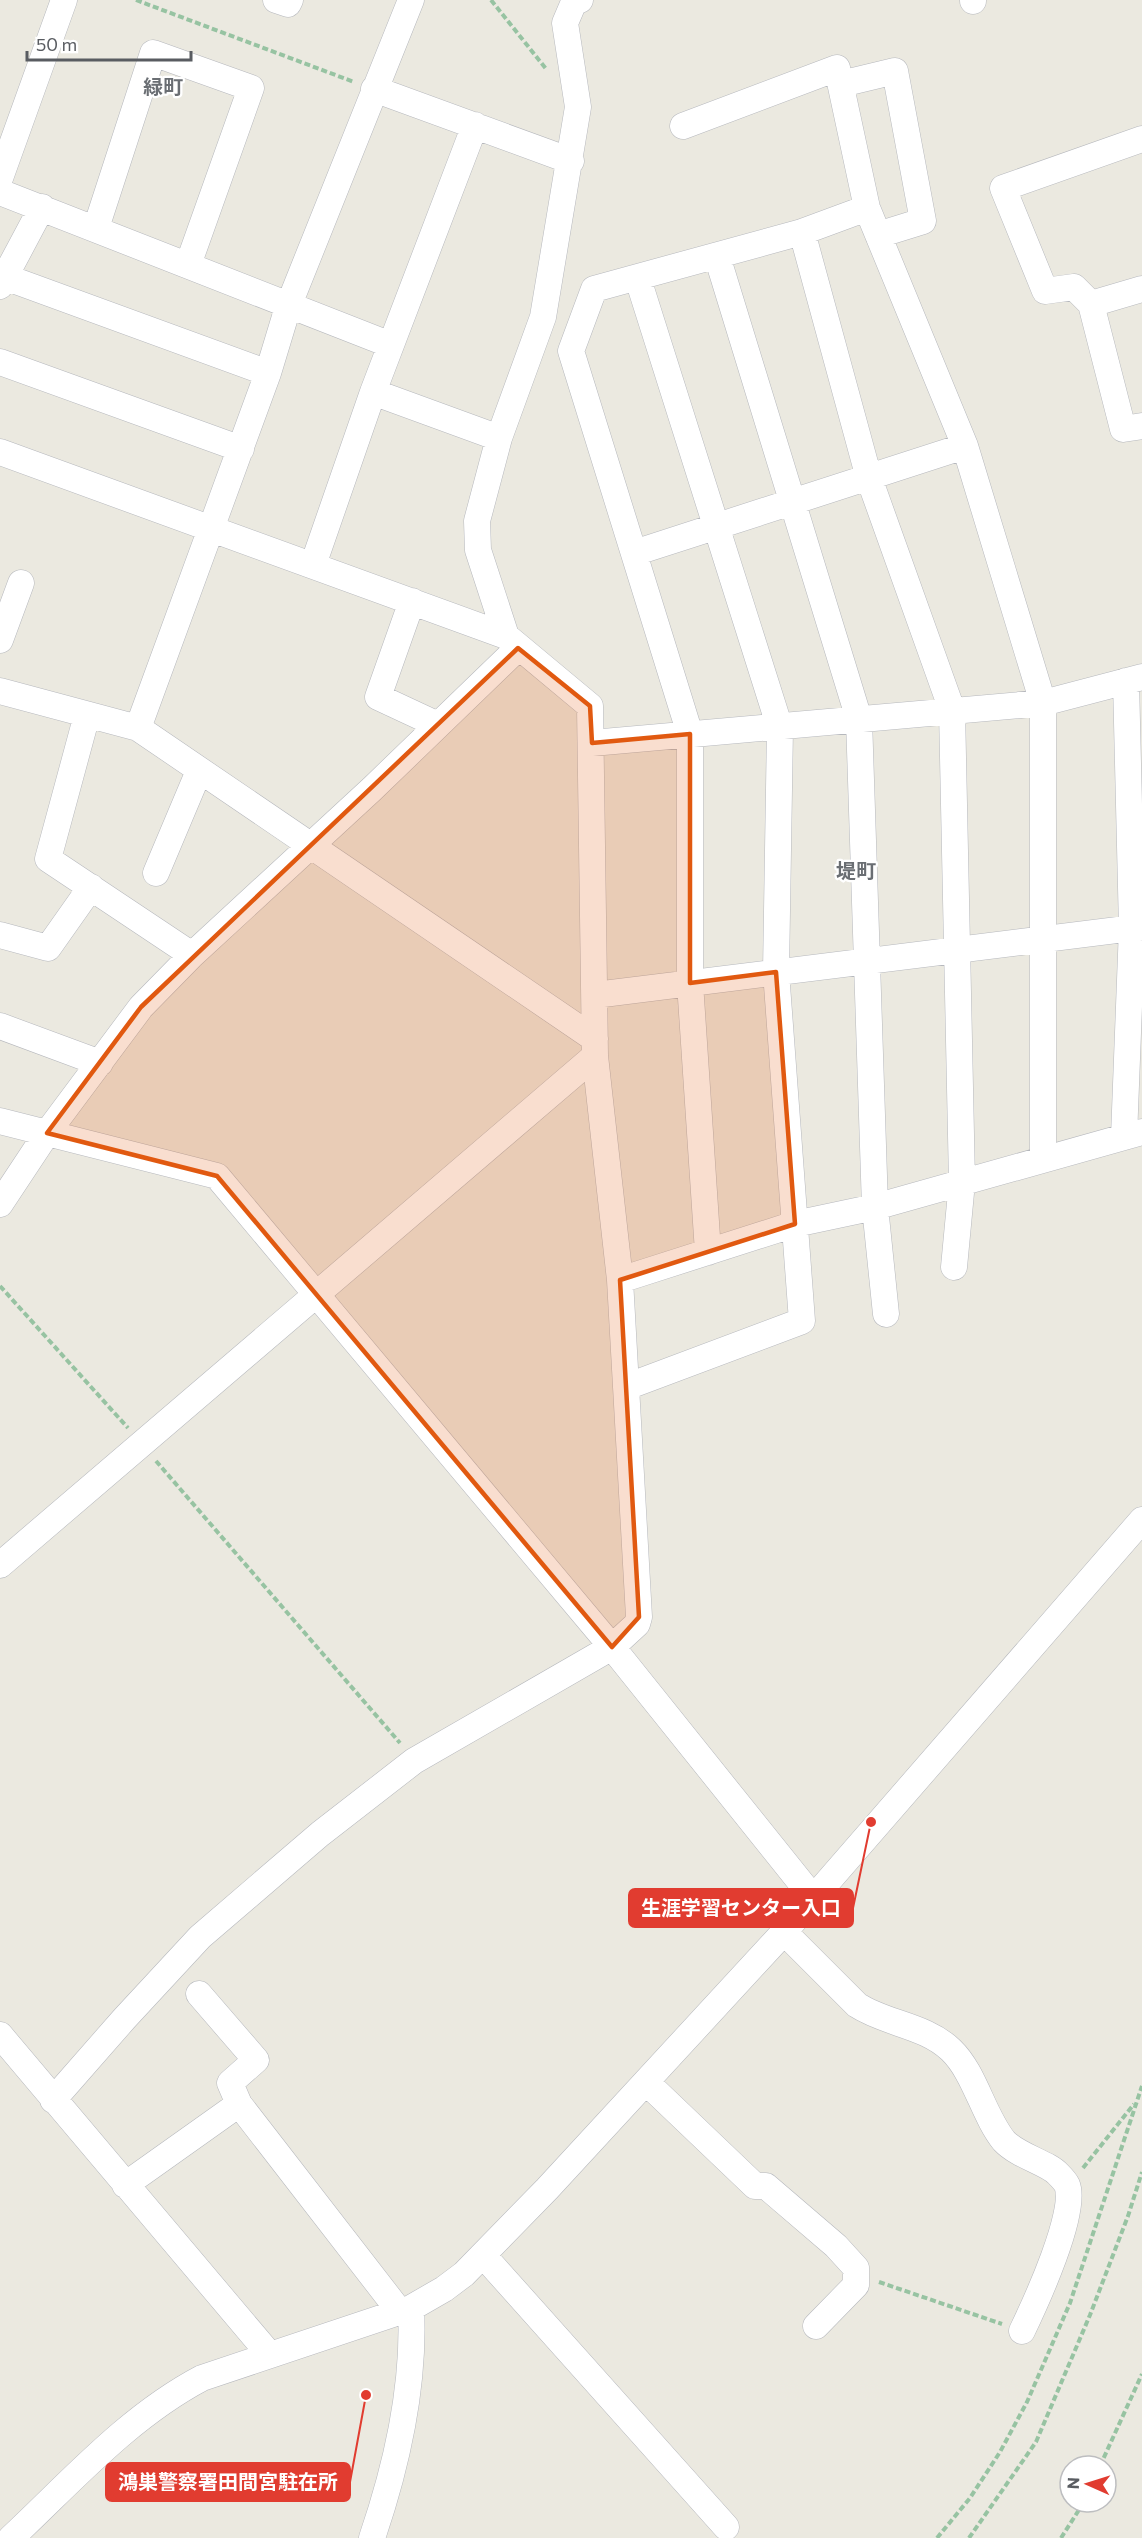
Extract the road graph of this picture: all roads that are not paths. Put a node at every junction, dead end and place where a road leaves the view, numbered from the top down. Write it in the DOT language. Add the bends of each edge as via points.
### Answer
graph roads {
  1 [pos="64,0"];
  2 [pos="276,0"];
  3 [pos="290,0"];
  4 [pos="411,0"];
  5 [pos="580,0"];
  6 [pos="841,84"];
  7 [pos="374,89"];
  8 [pos="475,125"];
  9 [pos="683,126"];
  10 [pos="1142,139"];
  11 [pos="571,161"];
  12 [pos="0,178"];
  13 [pos="0,192"];
  14 [pos="42,207"];
  15 [pos="867,208"];
  16 [pos="96,228"];
  17 [pos="802,232"];
  18 [pos="878,235"];
  19 [pos="717,256"];
  20 [pos="188,265"];
  21 [pos="638,279"];
  22 [pos="2,281"];
  23 [pos="1142,289"];
  24 [pos="1091,304"];
  25 [pos="288,307"];
  26 [pos="390,345"];
  27 [pos="0,362"];
  28 [pos="268,373"];
  29 [pos="372,392"];
  30 [pos="1142,426"];
  31 [pos="499,438"];
  32 [pos="964,446"];
  33 [pos="241,449"];
  34 [pos="0,452"];
  35 [pos="869,478"];
  36 [pos="792,502"];
  37 [pos="716,527"];
  38 [pos="213,528"];
  39 [pos="634,554"];
  40 [pos="314,565"];
  41 [pos="21,582"];
  42 [pos="411,601"];
  43 [pos="0,640"];
  44 [pos="512,642"];
  45 [pos="1134,679"];
  46 [pos="0,691"];
  47 [pos="1043,703"];
  48 [pos="952,710"];
  49 [pos="87,715"];
  50 [pos="859,719"];
  51 [pos="438,726"];
  52 [pos="138,728"];
  53 [pos="780,728"];
  54 [pos="690,734"];
  55 [pos="592,743"];
  56 [pos="199,771"];
  57 [pos="311,846"];
  58 [pos="156,873"];
  59 [pos="91,887"];
  60 [pos="1137,927"];
  61 [pos="0,935"];
  62 [pos="1043,939"];
  63 [pos="955,950"];
  64 [pos="192,955"];
  65 [pos="866,961"];
  66 [pos="776,972"];
  67 [pos="690,983"];
  68 [pos="596,995"];
  69 [pos="0,1026"];
  70 [pos="595,1047"];
  71 [pos="100,1063"];
  72 [pos="0,1121"];
  73 [pos="47,1133"];
  74 [pos="1133,1134"];
  75 [pos="1043,1158"];
  76 [pos="962,1182"];
  77 [pos="0,1204"];
  78 [pos="875,1207"];
  79 [pos="795,1224"];
  80 [pos="708,1252"];
  81 [pos="954,1267"];
  82 [pos="620,1280"];
  83 [pos="314,1294"];
  84 [pos="886,1314"];
  85 [pos="626,1387"];
  86 [pos="1142,1520"];
  87 [pos="0,1565"];
  88 [pos="612,1647"];
  89 [pos="814,1899"];
  90 [pos="784,1932"];
  91 [pos="199,1994"];
  92 [pos="0,2035"];
  93 [pos="646,2082"];
  94 [pos="53,2100"];
  95 [pos="239,2104"];
  96 [pos="125,2185"];
  97 [pos="483,2254"];
  98 [pos="406,2310"];
  99 [pos="816,2325"];
  100 [pos="1022,2331"];
  101 [pos="270,2355"];
  102 [pos="726,2528"];
  103 [pos="11,2538"];
  104 [pos="372,2538"];
  1 -- 12 [label="street"];
  2 -- 3 [label="street" via="288,4"];
  4 -- 7 [label="street"];
  5 -- 11 [label="street" via="574,2 565,23 578,108"];
  6 -- 9 [label="street" via="837,68"];
  6 -- 15 [label="street"];
  6 -- 18 [label="street" via="895,71 923,220"];
  7 -- 8 [label="street"];
  7 -- 25 [label="street"];
  8 -- 11 [label="street"];
  8 -- 26 [label="street"];
  10 -- 24 [label="street" via="1003,188 1046,291 1074,287"];
  11 -- 31 [label="street" via="543,317"];
  13 -- 14 [label="street"];
  14 -- 16 [label="street"];
  14 -- 22 [label="street"];
  15 -- 17 [label="street"];
  15 -- 18 [label="street"];
  16 -- 20 [label="street"];
  16 -- 20 [label="street" via="153,53 251,88"];
  17 -- 19 [label="street"];
  17 -- 35 [label="street"];
  18 -- 32 [label="street"];
  19 -- 21 [label="street"];
  19 -- 36 [label="street"];
  20 -- 25 [label="street"];
  21 -- 37 [label="street"];
  21 -- 39 [label="street" via="594,289 571,351"];
  22 -- 28 [label="street"];
  23 -- 24 [label="street"];
  24 -- 30 [label="street" via="1123,429"];
  25 -- 26 [label="street"];
  25 -- 28 [label="street"];
  26 -- 29 [label="street"];
  27 -- 33 [label="street"];
  28 -- 33 [label="street"];
  29 -- 31 [label="street"];
  29 -- 40 [label="street"];
  31 -- 44 [label="street" via="477,521 477,540"];
  32 -- 35 [label="street"];
  32 -- 47 [label="street"];
  33 -- 38 [label="street"];
  34 -- 38 [label="street"];
  35 -- 36 [label="street"];
  35 -- 48 [label="street"];
  36 -- 37 [label="street"];
  36 -- 50 [label="street"];
  37 -- 39 [label="street"];
  37 -- 53 [label="street"];
  38 -- 40 [label="street"];
  38 -- 52 [label="street"];
  39 -- 54 [label="street"];
  40 -- 42 [label="street"];
  41 -- 43 [label="street"];
  42 -- 44 [label="street"];
  42 -- 51 [label="street" via="378,697"];
  44 -- 51 [label="street"];
  44 -- 55 [label="street" via="590,706"];
  45 -- 47 [label="street"];
  45 -- 60 [label="street"];
  46 -- 49 [label="street"];
  47 -- 48 [label="street"];
  47 -- 62 [label="street"];
  48 -- 50 [label="street"];
  48 -- 63 [label="street"];
  49 -- 52 [label="street"];
  49 -- 59 [label="street" via="48,859"];
  50 -- 53 [label="street"];
  50 -- 65 [label="street"];
  51 -- 57 [label="street"];
  52 -- 56 [label="street"];
  53 -- 54 [label="street"];
  53 -- 66 [label="street"];
  54 -- 55 [label="street"];
  54 -- 67 [label="street"];
  55 -- 68 [label="street"];
  56 -- 57 [label="street"];
  56 -- 58 [label="street"];
  57 -- 64 [label="street"];
  57 -- 70 [label="street"];
  59 -- 61 [label="street" via="48,948"];
  59 -- 64 [label="street"];
  60 -- 62 [label="street"];
  60 -- 74 [label="street"];
  62 -- 63 [label="street"];
  62 -- 75 [label="street"];
  63 -- 65 [label="street"];
  63 -- 76 [label="street"];
  64 -- 71 [label="street" via="141,1007"];
  65 -- 66 [label="street"];
  65 -- 78 [label="street"];
  66 -- 67 [label="street"];
  66 -- 79 [label="street"];
  67 -- 68 [label="street"];
  67 -- 80 [label="street"];
  68 -- 70 [label="street"];
  69 -- 71 [label="street"];
  70 -- 82 [label="street"];
  70 -- 83 [label="street"];
  71 -- 73 [label="street"];
  72 -- 73 [label="street"];
  73 -- 77 [label="street"];
  73 -- 83 [label="street" via="217,1176"];
  74 -- 75 [label="street"];
  75 -- 76 [label="street"];
  76 -- 78 [label="street"];
  76 -- 81 [label="street"];
  78 -- 79 [label="street"];
  78 -- 84 [label="street"];
  79 -- 80 [label="street"];
  79 -- 85 [label="street" via="802,1321"];
  80 -- 82 [label="street"];
  82 -- 85 [label="street"];
  83 -- 87 [label="street"];
  83 -- 88 [label="street"];
  85 -- 88 [label="street" via="639,1617 637,1624"];
  86 -- 89 [label="street"];
  88 -- 89 [label="street"];
  88 -- 94 [label="street" via="414,1761 311,1841 200,1937"];
  89 -- 90 [label="street"];
  90 -- 93 [label="street"];
  90 -- 100 [label="street" via="857,2006 928,2035 952,2051 1005,2141 1031,2161 1056,2171 1066,2184 1069,2197 1064,2222 1045,2280"];
  91 -- 95 [label="street" via="256,2060 230,2083"];
  92 -- 94 [label="street"];
  93 -- 97 [label="street"];
  93 -- 99 [label="street" via="755,2186 766,2186 856,2268 856,2285"];
  94 -- 96 [label="street"];
  95 -- 96 [label="street"];
  95 -- 98 [label="street"];
  96 -- 101 [label="street"];
  97 -- 98 [label="street" via="444,2289"];
  97 -- 102 [label="street"];
  98 -- 101 [label="street"];
  98 -- 104 [label="street" via="402,2428"];
  101 -- 103 [label="street" via="202,2378 153,2407"];
}
